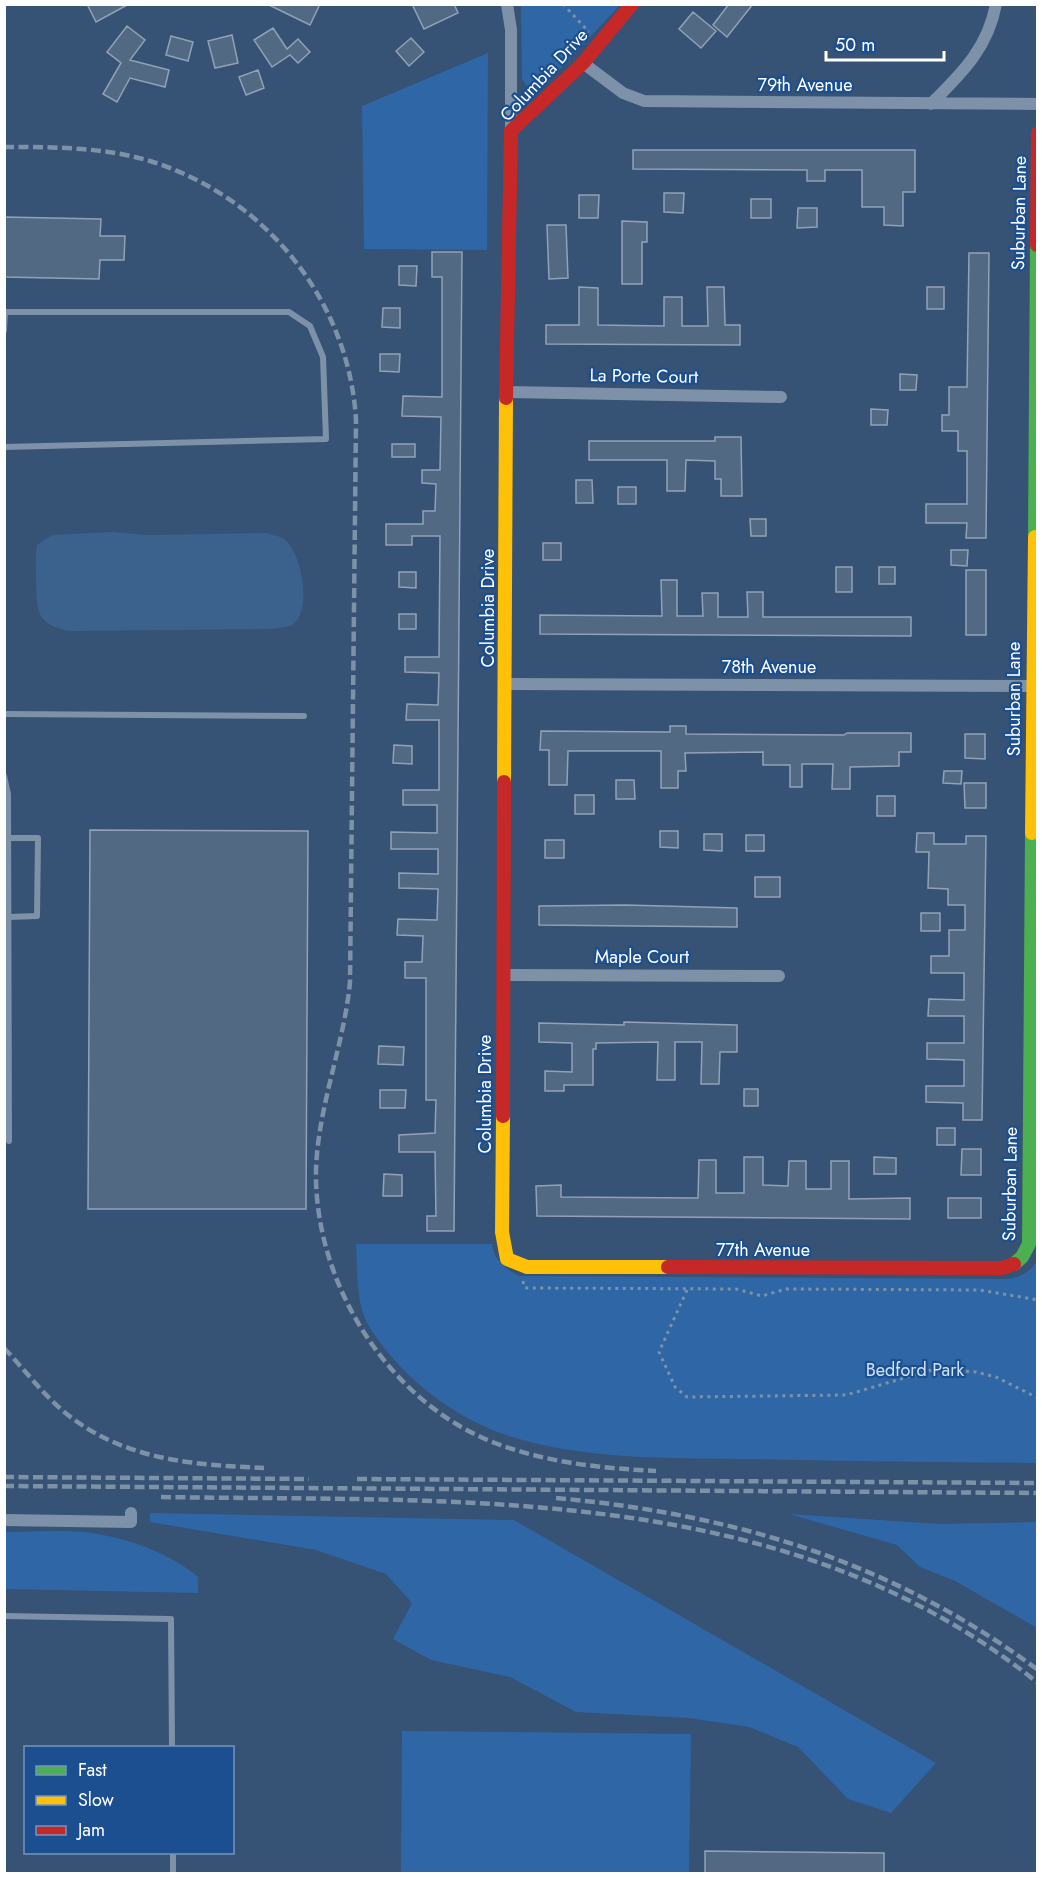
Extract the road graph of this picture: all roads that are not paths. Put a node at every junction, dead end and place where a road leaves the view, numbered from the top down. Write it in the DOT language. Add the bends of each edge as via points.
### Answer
graph roads {
  1 [pos="507,4"];
  2 [pos="632,4"];
  3 [pos="996,4"];
  4 [pos="583,63"];
  5 [pos="931,104"];
  6 [pos="1038,104"];
  7 [pos="511,131"];
  8 [pos="1038,133"];
  9 [pos="4,330"];
  10 [pos="506,392"];
  11 [pos="781,397"];
  12 [pos="4,447"];
  13 [pos="507,684"];
  14 [pos="1032,686"];
  15 [pos="4,714"];
  16 [pos="304,716"];
  17 [pos="4,776"];
  18 [pos="8,838"];
  19 [pos="8,917"];
  20 [pos="504,975"];
  21 [pos="779,976"];
  22 [pos="9,1141"];
  23 [pos="507,1259"];
  24 [pos="1019,1261"];
  25 [pos="131,1513"];
  26 [pos="4,1520"];
  27 [pos="4,1616"];
  28 [pos="172,1746"];
  29 [pos="173,1854"];
  30 [pos="173,1874"];
  1 -- 7 [label="street" via="511,30"];
  2 -- 4 [label="street, Columbia Drive"];
  3 -- 5 [label="street" via="984,44 969,67"];
  4 -- 5 [label="street, 79th Avenue" via="623,93 644,101"];
  4 -- 7 [label="street, Columbia Drive"];
  5 -- 6 [label="street, 79th Avenue"];
  7 -- 10 [label="street, Columbia Drive"];
  8 -- 14 [label="street, Suburban Lane"];
  9 -- 12 [label="lane" via="5,312 289,312 310,326 323,357 326,439"];
  10 -- 11 [label="street, La Porte Court"];
  10 -- 13 [label="street, Columbia Drive"];
  13 -- 14 [label="street, 78th Avenue"];
  13 -- 20 [label="street, Columbia Drive"];
  14 -- 24 [label="street, Suburban Lane" via="1029,1244"];
  15 -- 16 [label="lane"];
  17 -- 18 [label="lane"];
  18 -- 19 [label="lane"];
  18 -- 19 [label="lane" via="38,838 37,916"];
  19 -- 22 [label="lane"];
  20 -- 21 [label="street, Maple Court"];
  20 -- 23 [label="street, Columbia Drive" via="502,1232"];
  23 -- 24 [label="street, 77th Avenue" via="527,1267 1002,1268"];
  25 -- 26 [label="street" via="131,1522"];
  27 -- 28 [label="lane" via="171,1620"];
  29 -- 30 [label="lane"];
}
